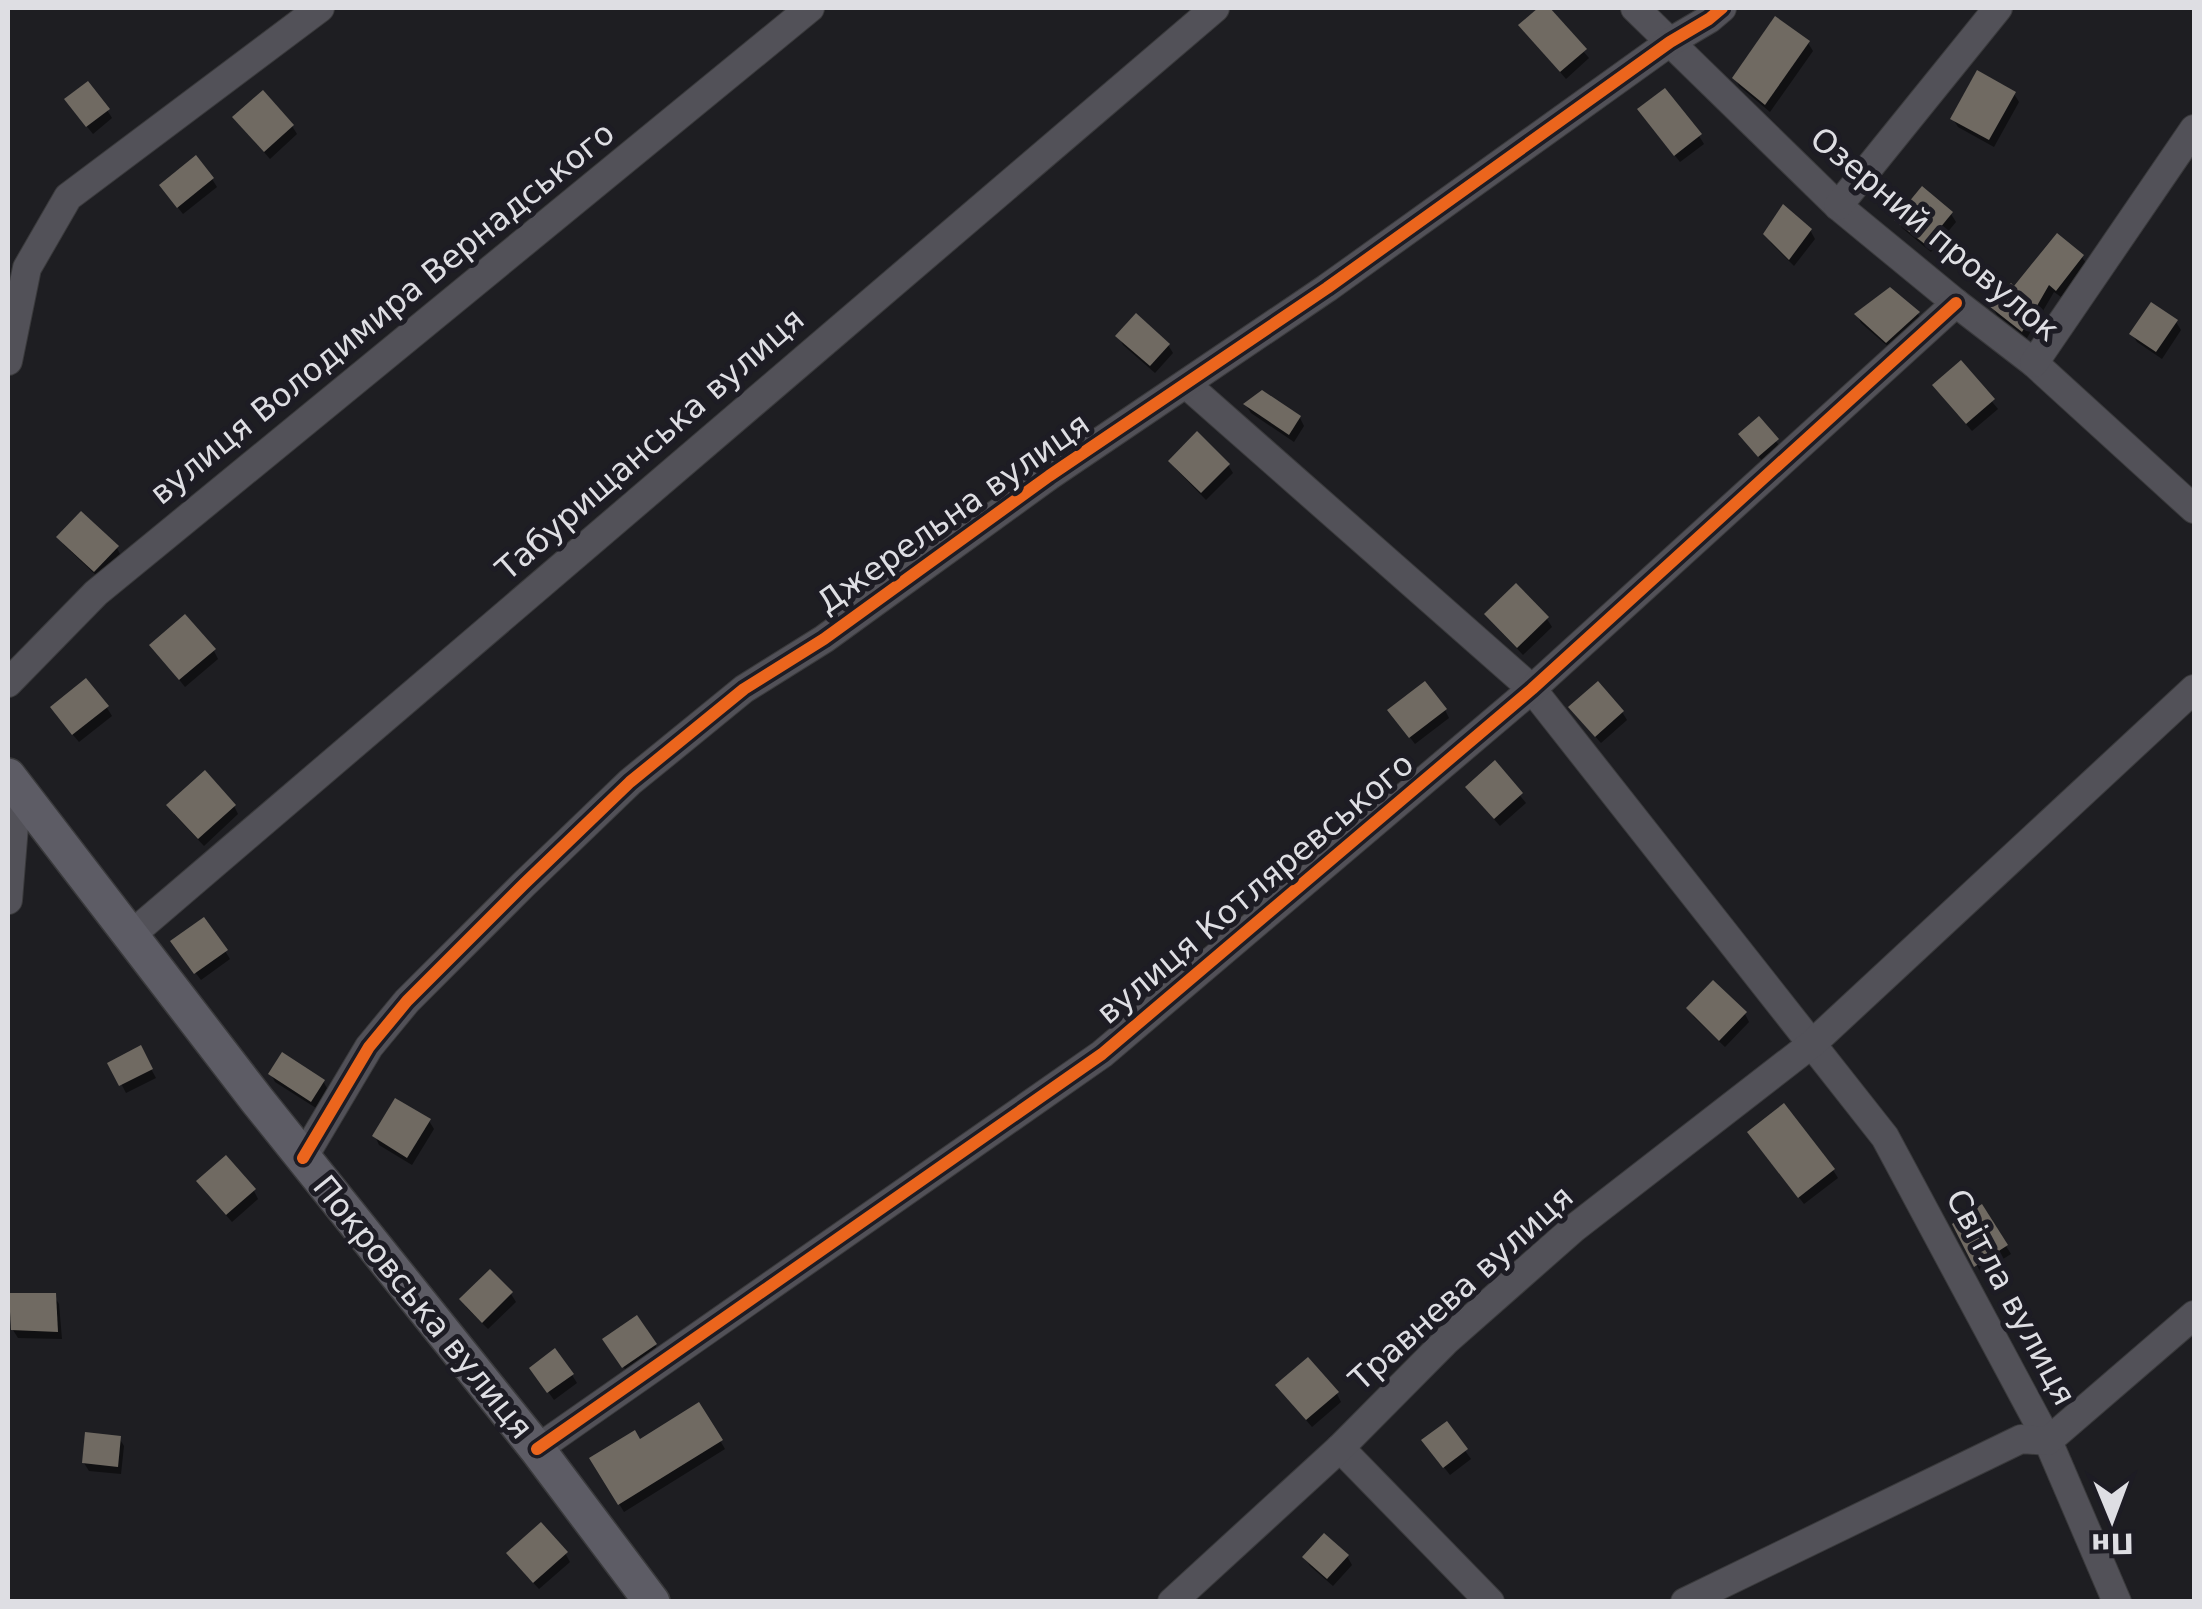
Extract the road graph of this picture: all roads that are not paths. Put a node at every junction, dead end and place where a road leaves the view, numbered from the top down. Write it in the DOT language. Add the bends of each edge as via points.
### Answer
graph roads {
  1 [pos="320,8"];
  2 [pos="810,8"];
  3 [pos="1215,8"];
  4 [pos="1635,8"];
  5 [pos="1722,8"];
  6 [pos="1998,8"];
  7 [pos="1670,42"];
  8 [pos="2194,129"];
  9 [pos="1838,206"];
  10 [pos="1956,303"];
  11 [pos="8,361"];
  12 [pos="2034,364"];
  13 [pos="1186,384"];
  14 [pos="2194,509"];
  15 [pos="8,684"];
  16 [pos="1532,689"];
  17 [pos="2194,689"];
  18 [pos="12,782"];
  19 [pos="8,900"];
  20 [pos="131,935"];
  21 [pos="1813,1043"];
  22 [pos="303,1158"];
  23 [pos="2194,1315"];
  24 [pos="2048,1441"];
  25 [pos="1340,1448"];
  26 [pos="536,1449"];
  27 [pos="652,1602"];
  28 [pos="1172,1602"];
  29 [pos="1490,1602"];
  30 [pos="1684,1602"];
  31 [pos="2117,1602"];
  1 -- 11 [label="street" via="68,197 28,268"];
  2 -- 15 [label="street, вулиця Володимира Вернадського" via="96,593"];
  3 -- 20 [label="street, Табурищанська вулиця"];
  4 -- 7 [label="street, Озерний провулок"];
  5 -- 7 [label="street, Джерельна вулиця"];
  6 -- 9 [label="street"];
  7 -- 9 [label="street, Озерний провулок"];
  7 -- 13 [label="street, Джерельна вулиця"];
  8 -- 12 [label="street"];
  9 -- 10 [label="street, Озерний провулок"];
  10 -- 12 [label="street, Озерний провулок"];
  10 -- 16 [label="street, вулиця Котляревського"];
  12 -- 14 [label="street, Озерний провулок"];
  13 -- 16 [label="street"];
  13 -- 22 [label="street, Джерельна вулиця" via="744,689 630,782 407,1001 369,1047"];
  16 -- 21 [label="street"];
  16 -- 26 [label="street, вулиця Котляревського" via="1102,1054"];
  17 -- 21 [label="street, Травнева вулиця"];
  18 -- 19 [label="street"];
  18 -- 20 [label="main road, Покровська вулиця"];
  20 -- 22 [label="main road, Покровська вулиця"];
  21 -- 24 [label="street, Світла вулиця" via="1885,1137"];
  21 -- 25 [label="street, Травнева вулиця" via="1573,1229"];
  22 -- 26 [label="main road, Покровська вулиця"];
  23 -- 24 [label="street"];
  24 -- 30 [label="street" via="2021,1439"];
  24 -- 31 [label="street, Світла вулиця"];
  25 -- 28 [label="street, Травнева вулиця"];
  25 -- 29 [label="street"];
  26 -- 27 [label="main road, Покровська вулиця"];
}
